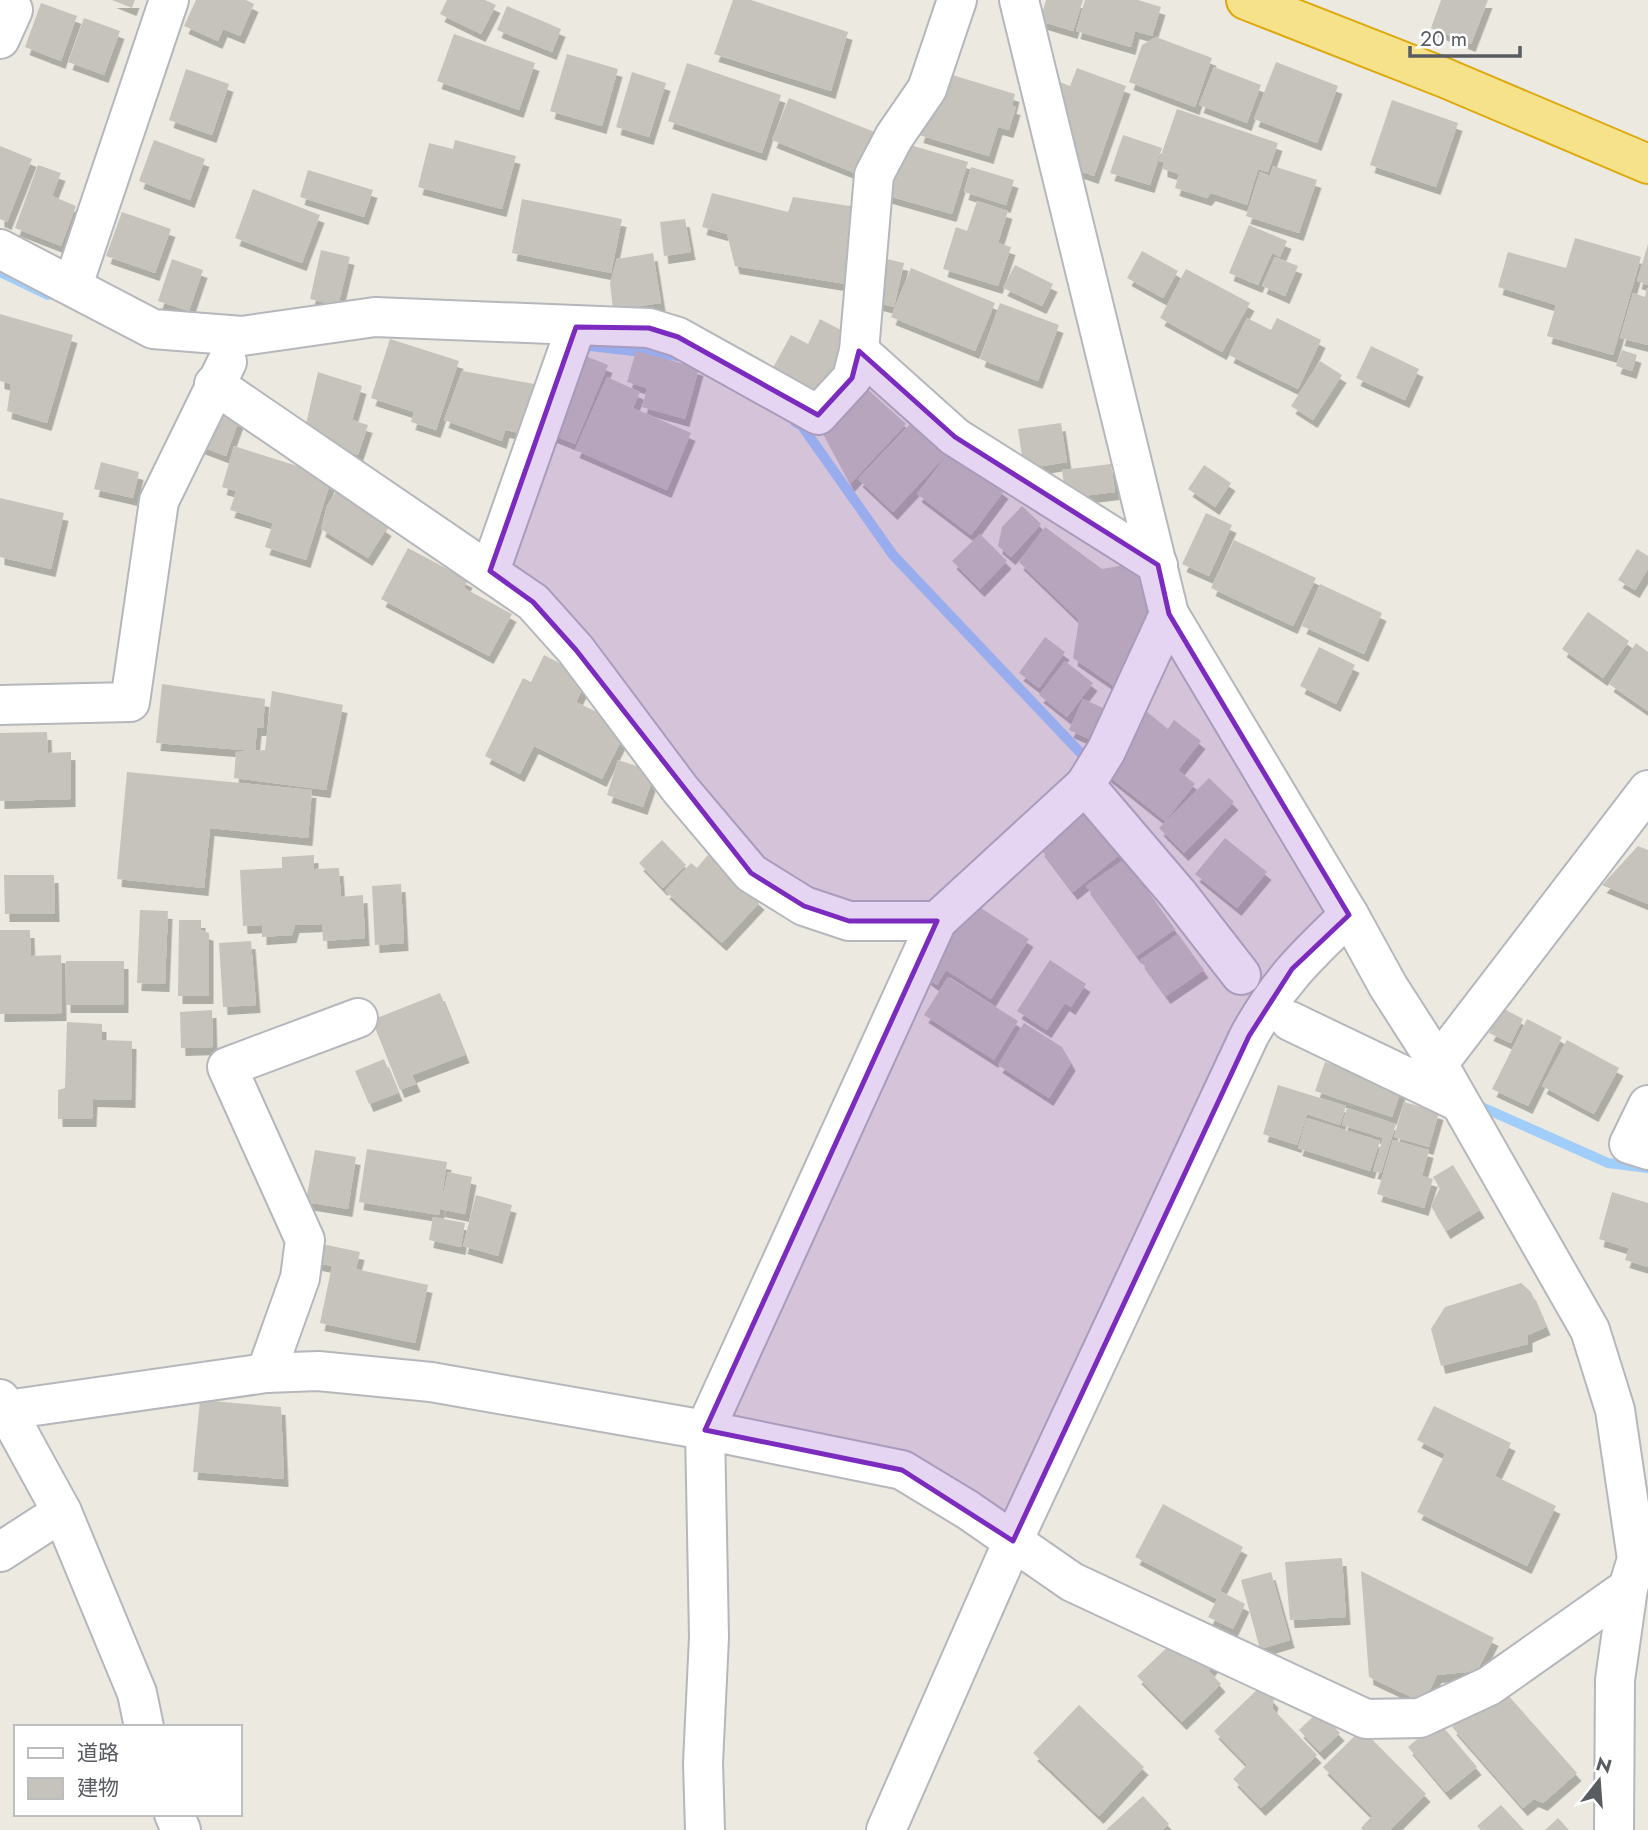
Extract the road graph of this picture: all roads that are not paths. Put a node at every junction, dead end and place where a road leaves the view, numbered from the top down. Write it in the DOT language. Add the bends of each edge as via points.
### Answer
graph roads {
  1 [pos="169,0"];
  2 [pos="957,0"];
  3 [pos="1019,0"];
  4 [pos="1246,0"];
  5 [pos="1648,164"];
  6 [pos="0,249"];
  7 [pos="73,285"];
  8 [pos="576,327"];
  9 [pos="242,336"];
  10 [pos="859,351"];
  11 [pos="214,384"];
  12 [pos="1158,565"];
  13 [pos="490,570"];
  14 [pos="1169,614"];
  15 [pos="0,705"];
  16 [pos="1094,771"];
  17 [pos="1648,790"];
  18 [pos="1637,828"];
  19 [pos="1349,915"];
  20 [pos="937,921"];
  21 [pos="1241,975"];
  22 [pos="358,1018"];
  23 [pos="1290,1021"];
  24 [pos="1438,1064"];
  25 [pos="1457,1101"];
  26 [pos="1648,1105"];
  27 [pos="1648,1150"];
  28 [pos="266,1373"];
  29 [pos="2,1407"];
  30 [pos="705,1430"];
  31 [pos="62,1512"];
  32 [pos="1013,1541"];
  33 [pos="0,1552"];
  34 [pos="1640,1568"];
  35 [pos="144,1725"];
  36 [pos="705,1830"];
  37 [pos="886,1830"];
  38 [pos="1614,1830"];
  1 -- 7 [label="street"];
  2 -- 10 [label="street" via="927,89 874,175"];
  3 -- 12 [label="street"];
  4 -- 5 [label="highway"];
  6 -- 7 [label="street"];
  7 -- 9 [label="street" via="153,329"];
  8 -- 9 [label="street" via="375,317"];
  8 -- 10 [label="street" via="649,328 678,337 818,415 852,378"];
  8 -- 13 [label="street"];
  9 -- 11 [label="street"];
  10 -- 12 [label="street" via="955,437"];
  11 -- 13 [label="street"];
  11 -- 15 [label="street" via="159,502 130,702"];
  12 -- 14 [label="street"];
  13 -- 20 [label="street" via="533,602 576,650 680,789 751,873 804,906 849,921"];
  14 -- 16 [label="street"];
  14 -- 19 [label="street"];
  16 -- 20 [label="street"];
  16 -- 21 [label="street" via="1178,894"];
  17 -- 18 [label="street"];
  18 -- 24 [label="street"];
  19 -- 24 [label="street"];
  19 -- 32 [label="street" via="1292,969 1249,1036"];
  20 -- 30 [label="street"];
  22 -- 28 [label="street" via="227,1067 305,1240 300,1278"];
  23 -- 25 [label="street"];
  24 -- 25 [label="street"];
  25 -- 34 [label="street" via="1590,1330 1615,1410"];
  26 -- 27 [label="street" via="1629,1144"];
  28 -- 29 [label="street"];
  28 -- 30 [label="street" via="318,1371 431,1382"];
  29 -- 31 [label="street"];
  30 -- 32 [label="street" via="902,1470"];
  30 -- 36 [label="street" via="709,1637"];
  31 -- 33 [label="street"];
  31 -- 35 [label="street" via="137,1693"];
  32 -- 34 [label="street" via="1072,1582 1366,1719 1420,1718 1489,1686"];
  32 -- 37 [label="street"];
  34 -- 38 [label="street" via="1615,1680"];
}
